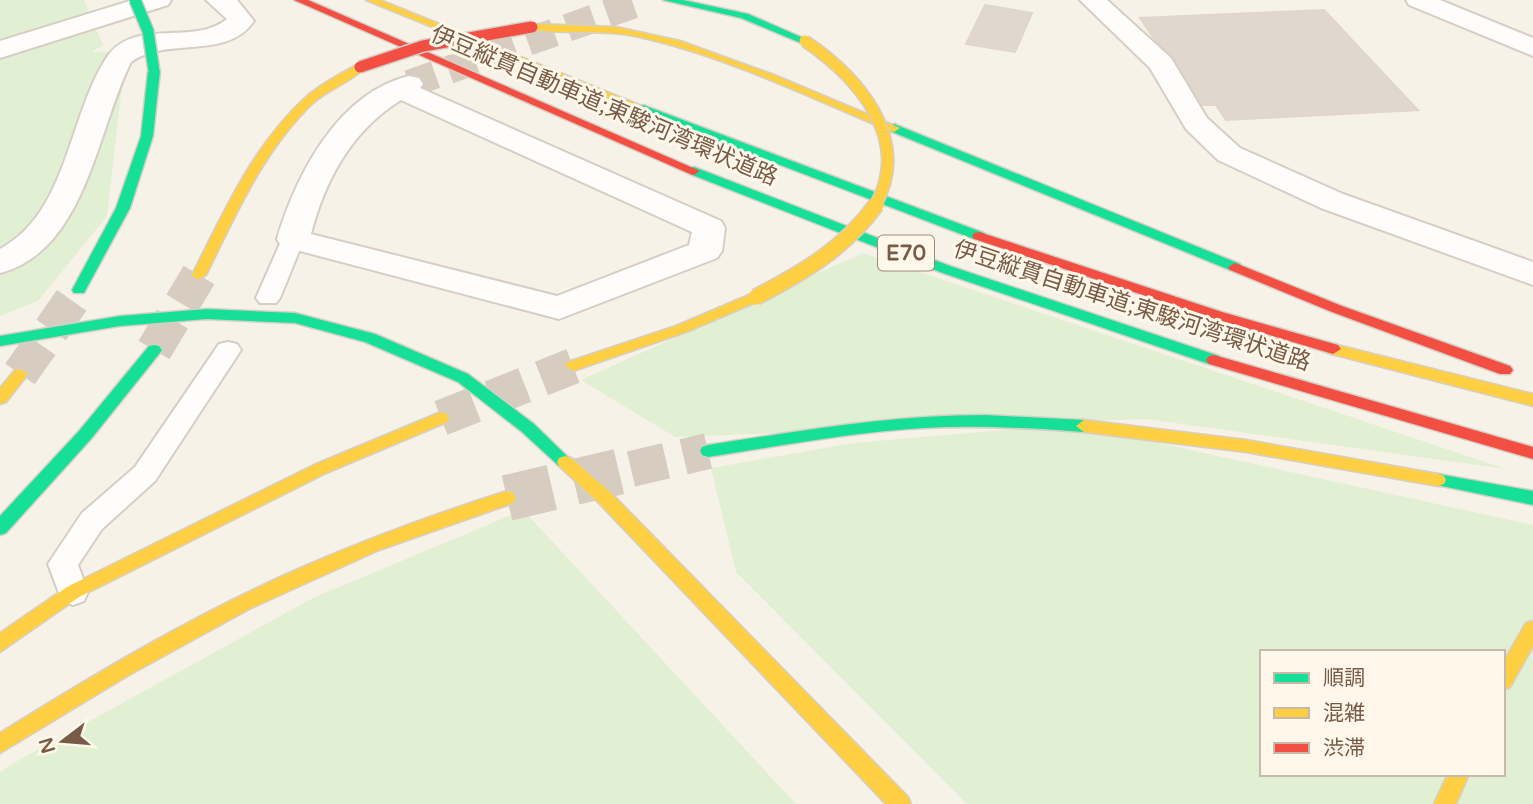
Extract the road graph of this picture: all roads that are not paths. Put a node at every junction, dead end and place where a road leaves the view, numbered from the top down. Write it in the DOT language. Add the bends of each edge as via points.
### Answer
graph roads {
  1 [pos="135,0"];
  2 [pos="159,0"];
  3 [pos="218,0"];
  4 [pos="299,0"];
  5 [pos="371,0"];
  6 [pos="668,0"];
  7 [pos="1092,0"];
  8 [pos="1418,0"];
  9 [pos="1533,48"];
  10 [pos="0,50"];
  11 [pos="293,239"];
  12 [pos="0,264"];
  13 [pos="1533,274"];
  14 [pos="199,275"];
  15 [pos="79,290"];
  16 [pos="268,298"];
  17 [pos="0,341"];
  18 [pos="154,350"];
  19 [pos="228,350"];
  20 [pos="573,366"];
  21 [pos="20,374"];
  22 [pos="1520,376"];
  23 [pos="0,398"];
  24 [pos="1533,400"];
  25 [pos="441,418"];
  26 [pos="708,451"];
  27 [pos="1533,453"];
  28 [pos="507,498"];
  29 [pos="1533,498"];
  30 [pos="0,528"];
  31 [pos="73,592"];
  32 [pos="1533,629"];
  33 [pos="0,644"];
  34 [pos="1505,678"];
  35 [pos="0,744"];
  36 [pos="1458,776"];
  37 [pos="900,804"];
  38 [pos="1445,804"];
  1 -- 15 [label="main road, bridge" via="148,31 154,71 147,136 123,208"];
  2 -- 10 [label="street"];
  3 -- 12 [label="street" via="231,7 241,21 236,26 202,37 172,37 135,45 119,58 71,182 52,217 27,247"];
  4 -- 27 [label="main road, 伊豆縦貫自動車道;東駿河湾環状道路 / E70" via="623,144 1040,303"];
  5 -- 24 [label="main road, 伊豆縦貫自動車道;東駿河湾環状道路 / E70" via="850,189 1340,351"];
  6 -- 20 [label="main road, bridge" via="744,16 805,41 841,63 880,116 888,171 875,208 845,242 808,269 681,329"];
  7 -- 13 [label="street" via="1161,64 1196,123 1228,154 1332,201"];
  8 -- 9 [label="street"];
  11 -- 11 [label="street" via="559,308 705,251 709,228 404,87 340,138 300,207"];
  11 -- 16 [label="lane"];
  14 -- 22 [label="main road, bridge" via="279,131 312,98 360,67 423,46 532,27 591,27 642,34 719,57 1337,309"];
  17 -- 37 [label="main road" via="120,321 207,314 295,318 370,338 463,378 528,428 604,497"];
  18 -- 30 [label="main road"];
  19 -- 31 [label="lane" via="145,474 92,521 63,564"];
  21 -- 23 [label="main road"];
  25 -- 31 [label="main road" via="320,469"];
  26 -- 29 [label="main road" via="881,426 1039,422 1161,432"];
  28 -- 35 [label="main road" via="401,532 228,608 75,695"];
  31 -- 33 [label="main road"];
  32 -- 34 [label="main road"];
  36 -- 38 [label="main road"];
}
